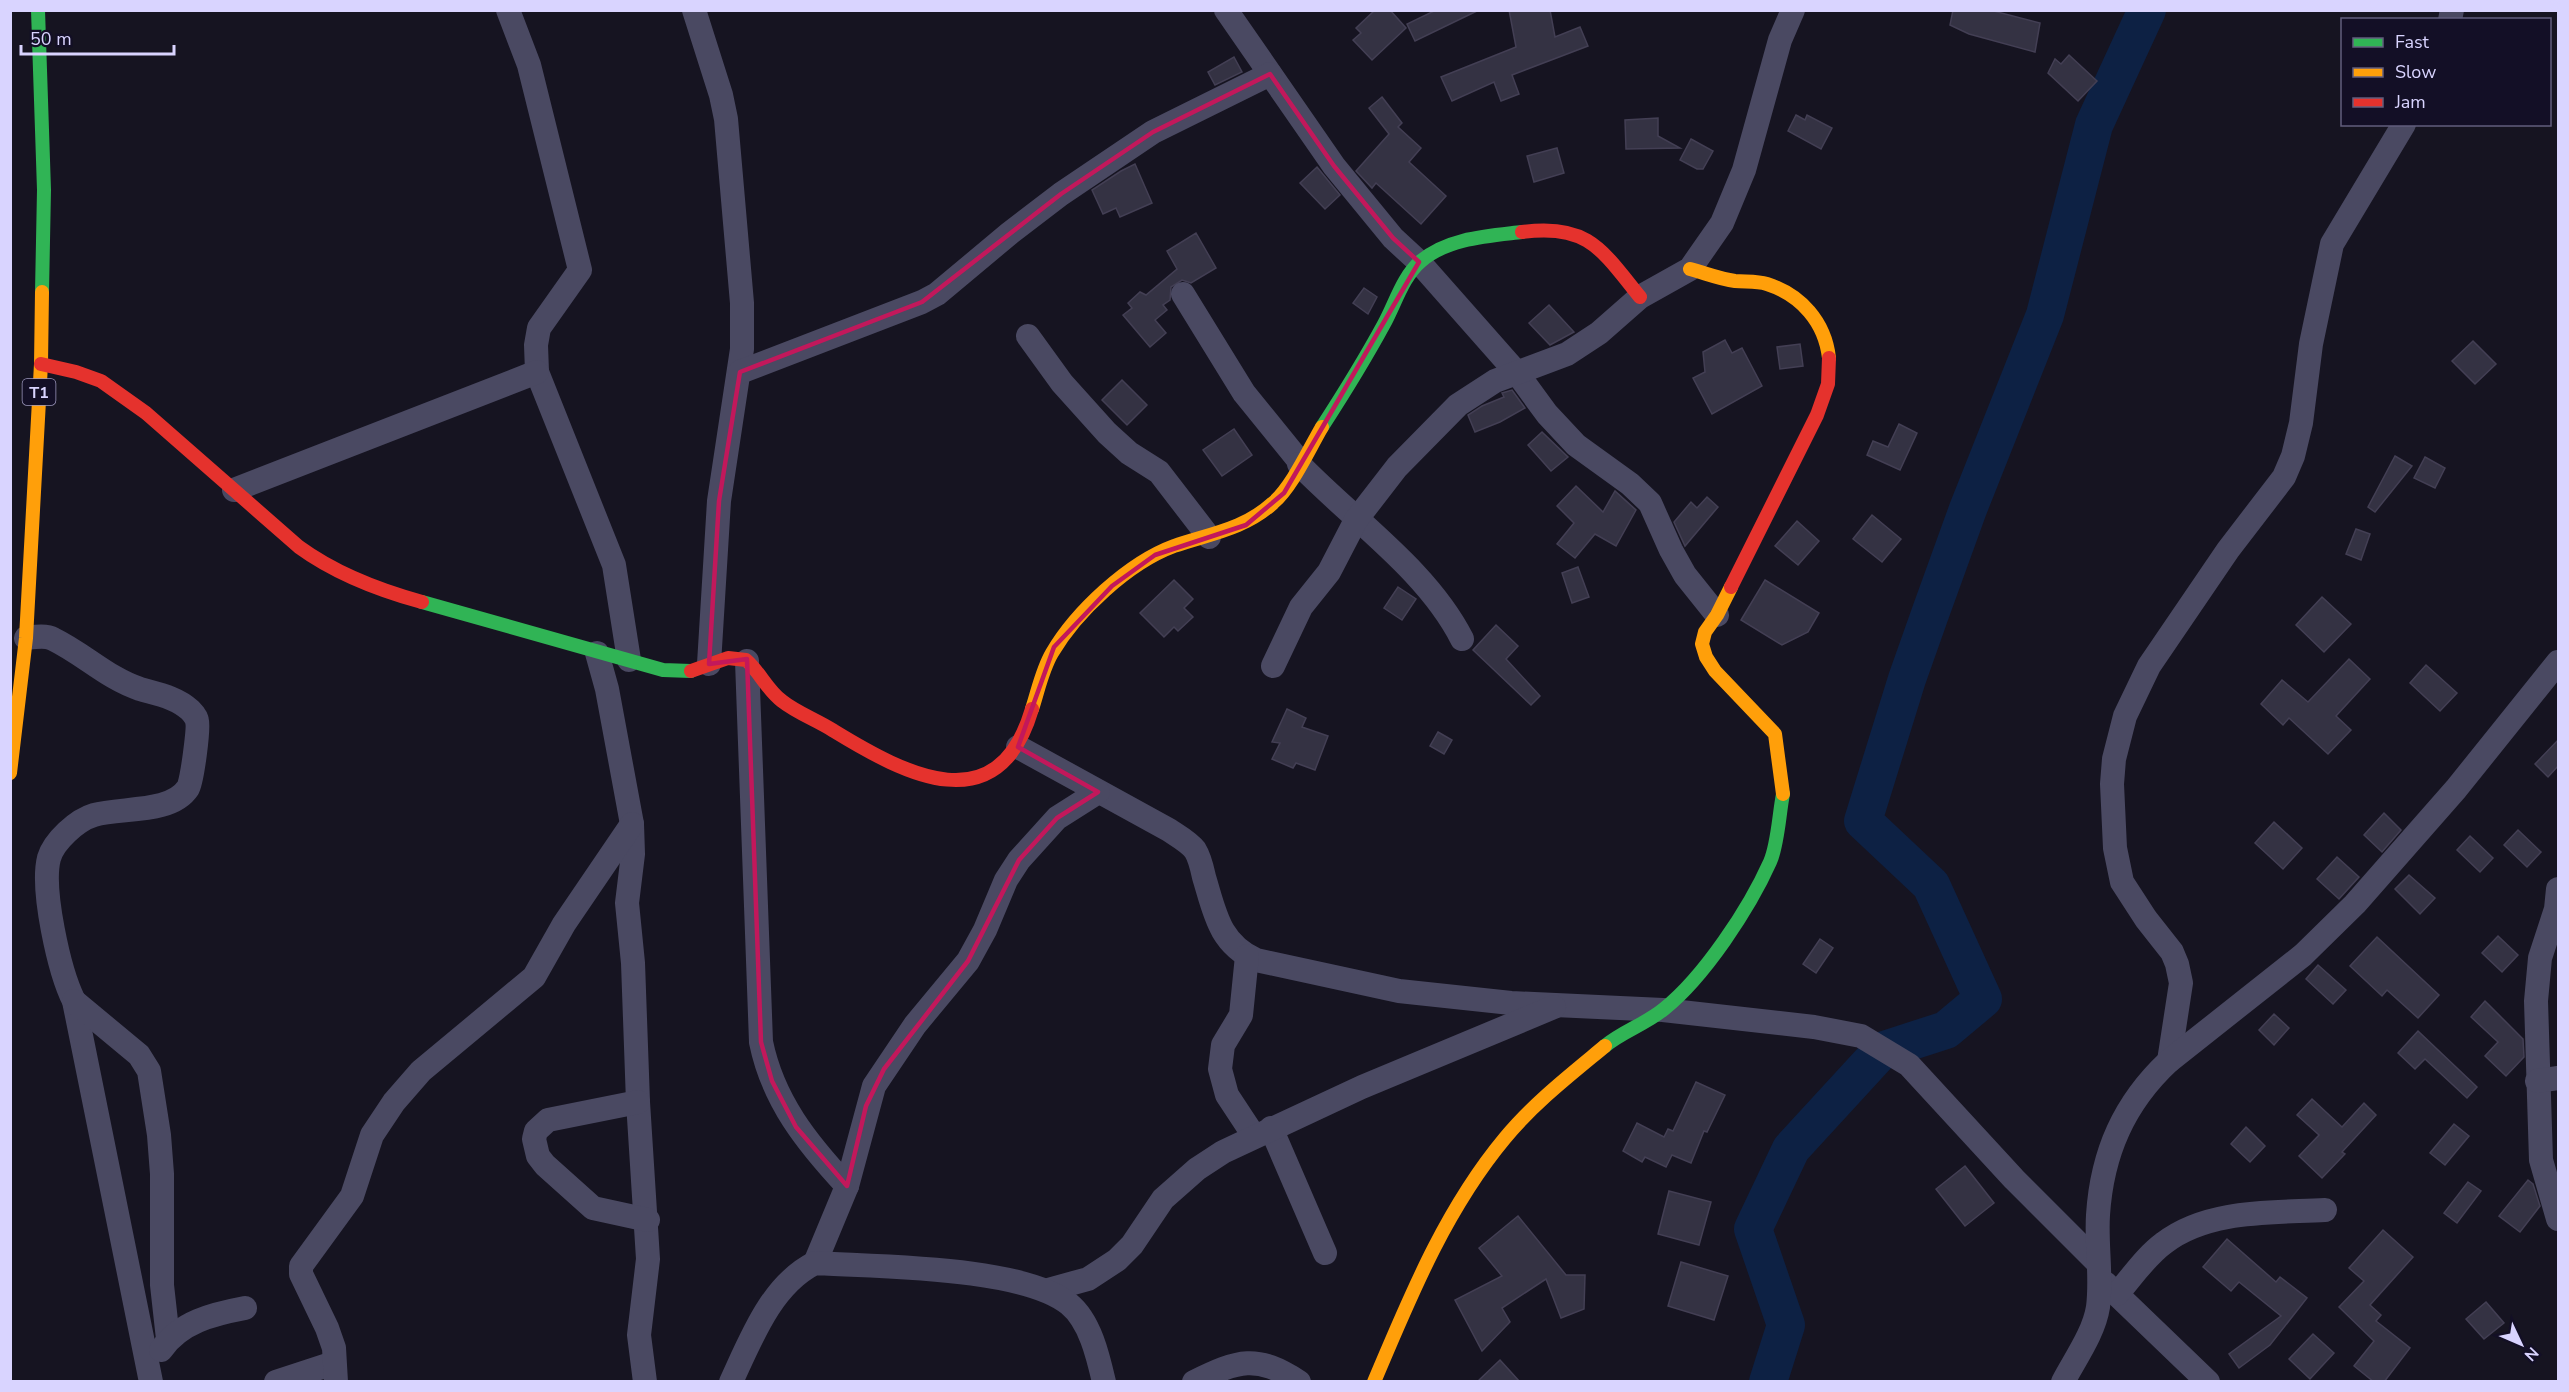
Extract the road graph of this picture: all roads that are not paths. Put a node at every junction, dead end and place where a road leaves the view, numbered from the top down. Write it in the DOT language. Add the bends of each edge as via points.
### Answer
graph roads {
  1 [pos="39,10"];
  2 [pos="508,10"];
  3 [pos="694,10"];
  4 [pos="1226,10"];
  5 [pos="1793,10"];
  6 [pos="1270,74"];
  7 [pos="2403,126"];
  8 [pos="1419,262"];
  9 [pos="1690,268"];
  10 [pos="1183,294"];
  11 [pos="1640,297"];
  12 [pos="1028,336"];
  13 [pos="41,364"];
  14 [pos="537,372"];
  15 [pos="740,372"];
  16 [pos="1517,373"];
  17 [pos="1300,463"];
  18 [pos="234,490"];
  19 [pos="1356,520"];
  20 [pos="1209,537"];
  21 [pos="1717,615"];
  22 [pos="26,638"];
  23 [pos="1462,639"];
  24 [pos="597,653"];
  25 [pos="10,657"];
  26 [pos="629,660"];
  27 [pos="747,661"];
  28 [pos="2559,662"];
  29 [pos="709,664"];
  30 [pos="1273,666"];
  31 [pos="20,688"];
  32 [pos="1018,747"];
  33 [pos="10,772"];
  34 [pos="1098,792"];
  35 [pos="632,824"];
  36 [pos="2558,902"];
  37 [pos="1247,956"];
  38 [pos="74,1001"];
  39 [pos="1558,1006"];
  40 [pos="1663,1010"];
  41 [pos="2169,1061"];
  42 [pos="2548,1080"];
  43 [pos="638,1102"];
  44 [pos="1262,1132"];
  45 [pos="847,1186"];
  46 [pos="2325,1210"];
  47 [pos="2559,1219"];
  48 [pos="648,1220"];
  49 [pos="1325,1253"];
  50 [pos="814,1263"];
  51 [pos="2098,1270"];
  52 [pos="1088,1279"];
  53 [pos="1048,1290"];
  54 [pos="2117,1294"];
  55 [pos="245,1308"];
  56 [pos="1089,1334"];
  57 [pos="168,1339"];
  58 [pos="335,1372"];
  59 [pos="150,1377"];
  60 [pos="276,1382"];
  61 [pos="645,1382"];
  62 [pos="731,1382"];
  63 [pos="1104,1382"];
  64 [pos="1194,1382"];
  65 [pos="1299,1382"];
  66 [pos="1374,1382"];
  67 [pos="2063,1382"];
  68 [pos="2208,1382"];
  1 -- 13 [label="main road, T1" via="44,190"];
  2 -- 14 [label="street" via="529,65 580,270 539,328"];
  3 -- 15 [label="street" via="726,119 742,303"];
  4 -- 6 [label="street"];
  5 -- 9 [label="street" via="1779,40 1744,170 1722,223"];
  6 -- 8 [label="street" via="1334,166 1392,238"];
  6 -- 15 [label="street" via="1153,132 1061,194 937,294"];
  7 -- 41 [label="street" via="2332,244 2311,345 2301,423 2284,477 2174,627 2149,666 2122,727 2112,784 2115,849 2122,882 2177,964 2181,983"];
  8 -- 11 [label="main road" via="1487,235 1550,229 1577,233 1594,242"];
  8 -- 16 [label="street"];
  8 -- 17 [label="main road"];
  9 -- 11 [label="street"];
  9 -- 21 [label="main road" via="1732,280 1766,284 1802,302 1818,319 1831,355 1829,382 1817,415"];
  10 -- 17 [label="street" via="1244,393"];
  11 -- 16 [label="street" via="1599,333 1567,354"];
  12 -- 20 [label="street" via="1062,383 1107,433 1159,472"];
  13 -- 18 [label="main road" via="101,381 146,413"];
  13 -- 22 [label="main road, T1"];
  14 -- 18 [label="street"];
  14 -- 26 [label="street" via="614,565"];
  15 -- 29 [label="street" via="718,501"];
  16 -- 19 [label="street" via="1495,381 1458,405 1397,467"];
  16 -- 21 [label="street" via="1576,445 1650,503 1685,575"];
  17 -- 19 [label="street"];
  17 -- 20 [label="main road" via="1274,503 1246,525"];
  18 -- 24 [label="main road" via="299,547 345,576"];
  19 -- 23 [label="street" via="1435,596"];
  19 -- 30 [label="street" via="1329,572 1301,608"];
  20 -- 32 [label="main road" via="1155,555 1113,586 1074,623 1054,646 1043,669"];
  21 -- 40 [label="main road" via="1705,632 1702,645 1706,657 1774,734 1784,789 1771,860 1708,963"];
  22 -- 31 [label="main road, T1"];
  22 -- 38 [label="street" via="51,637 117,679 173,699 190,710 198,722 192,779 184,794 171,802 99,813 82,820 49,857 54,930 63,974"];
  24 -- 26 [label="main road"];
  24 -- 35 [label="street"];
  25 -- 31 [label="street"];
  26 -- 29 [label="main road" via="679,672"];
  27 -- 29 [label="main road" via="732,658"];
  27 -- 32 [label="main road" via="778,699 888,761 936,779 972,778 989,773 1006,762"];
  27 -- 45 [label="street" via="761,1042 765,1063 787,1111 811,1147"];
  28 -- 41 [label="street" via="2456,789 2355,904 2303,955"];
  31 -- 33 [label="main road, T1"];
  32 -- 34 [label="street"];
  34 -- 37 [label="street" via="1169,830 1195,851 1224,936"];
  34 -- 45 [label="street" via="1057,818 1019,860 968,961 884,1069 866,1107"];
  35 -- 43 [label="street" via="627,903"];
  35 -- 58 [label="street" via="564,924 534,977 421,1071 372,1135 352,1196 300,1269 334,1348"];
  36 -- 42 [label="street" via="2540,957 2536,1001"];
  37 -- 39 [label="street" via="1399,991"];
  37 -- 44 [label="street" via="1240,1015 1223,1045 1220,1069 1227,1095"];
  38 -- 57 [label="street" via="139,1055 149,1071 162,1174 162,1285"];
  38 -- 59 [label="street"];
  39 -- 40 [label="street"];
  39 -- 44 [label="street"];
  40 -- 51 [label="street" via="1862,1036 1908,1065"];
  40 -- 66 [label="main road" via="1617,1036 1533,1107 1504,1139 1427,1258"];
  41 -- 51 [label="street" via="2135,1098 2113,1142 2098,1214"];
  42 -- 47 [label="street" via="2541,1160"];
  43 -- 48 [label="street"];
  43 -- 48 [label="street" via="548,1120 536,1131 534,1139 545,1165 593,1208"];
  44 -- 49 [label="street"];
  44 -- 52 [label="street" via="1222,1152 1176,1187 1118,1260"];
  45 -- 50 [label="street"];
  46 -- 54 [label="street" via="2224,1217 2194,1227 2157,1249"];
  48 -- 61 [label="street" via="648,1259 639,1335"];
  50 -- 53 [label="street" via="962,1272"];
  50 -- 62 [label="street" via="800,1270 775,1299"];
  51 -- 54 [label="street"];
  51 -- 67 [label="street" via="2098,1308 2091,1331"];
  52 -- 53 [label="street"];
  52 -- 56 [label="street"];
  53 -- 56 [label="street" via="1072,1307"];
  54 -- 68 [label="street"];
  55 -- 57 [label="street" via="202,1319"];
  56 -- 63 [label="street"];
  57 -- 59 [label="street"];
  58 -- 60 [label="street"];
  64 -- 65 [label="street" via="1222,1369 1257,1362 1277,1368"];
}
